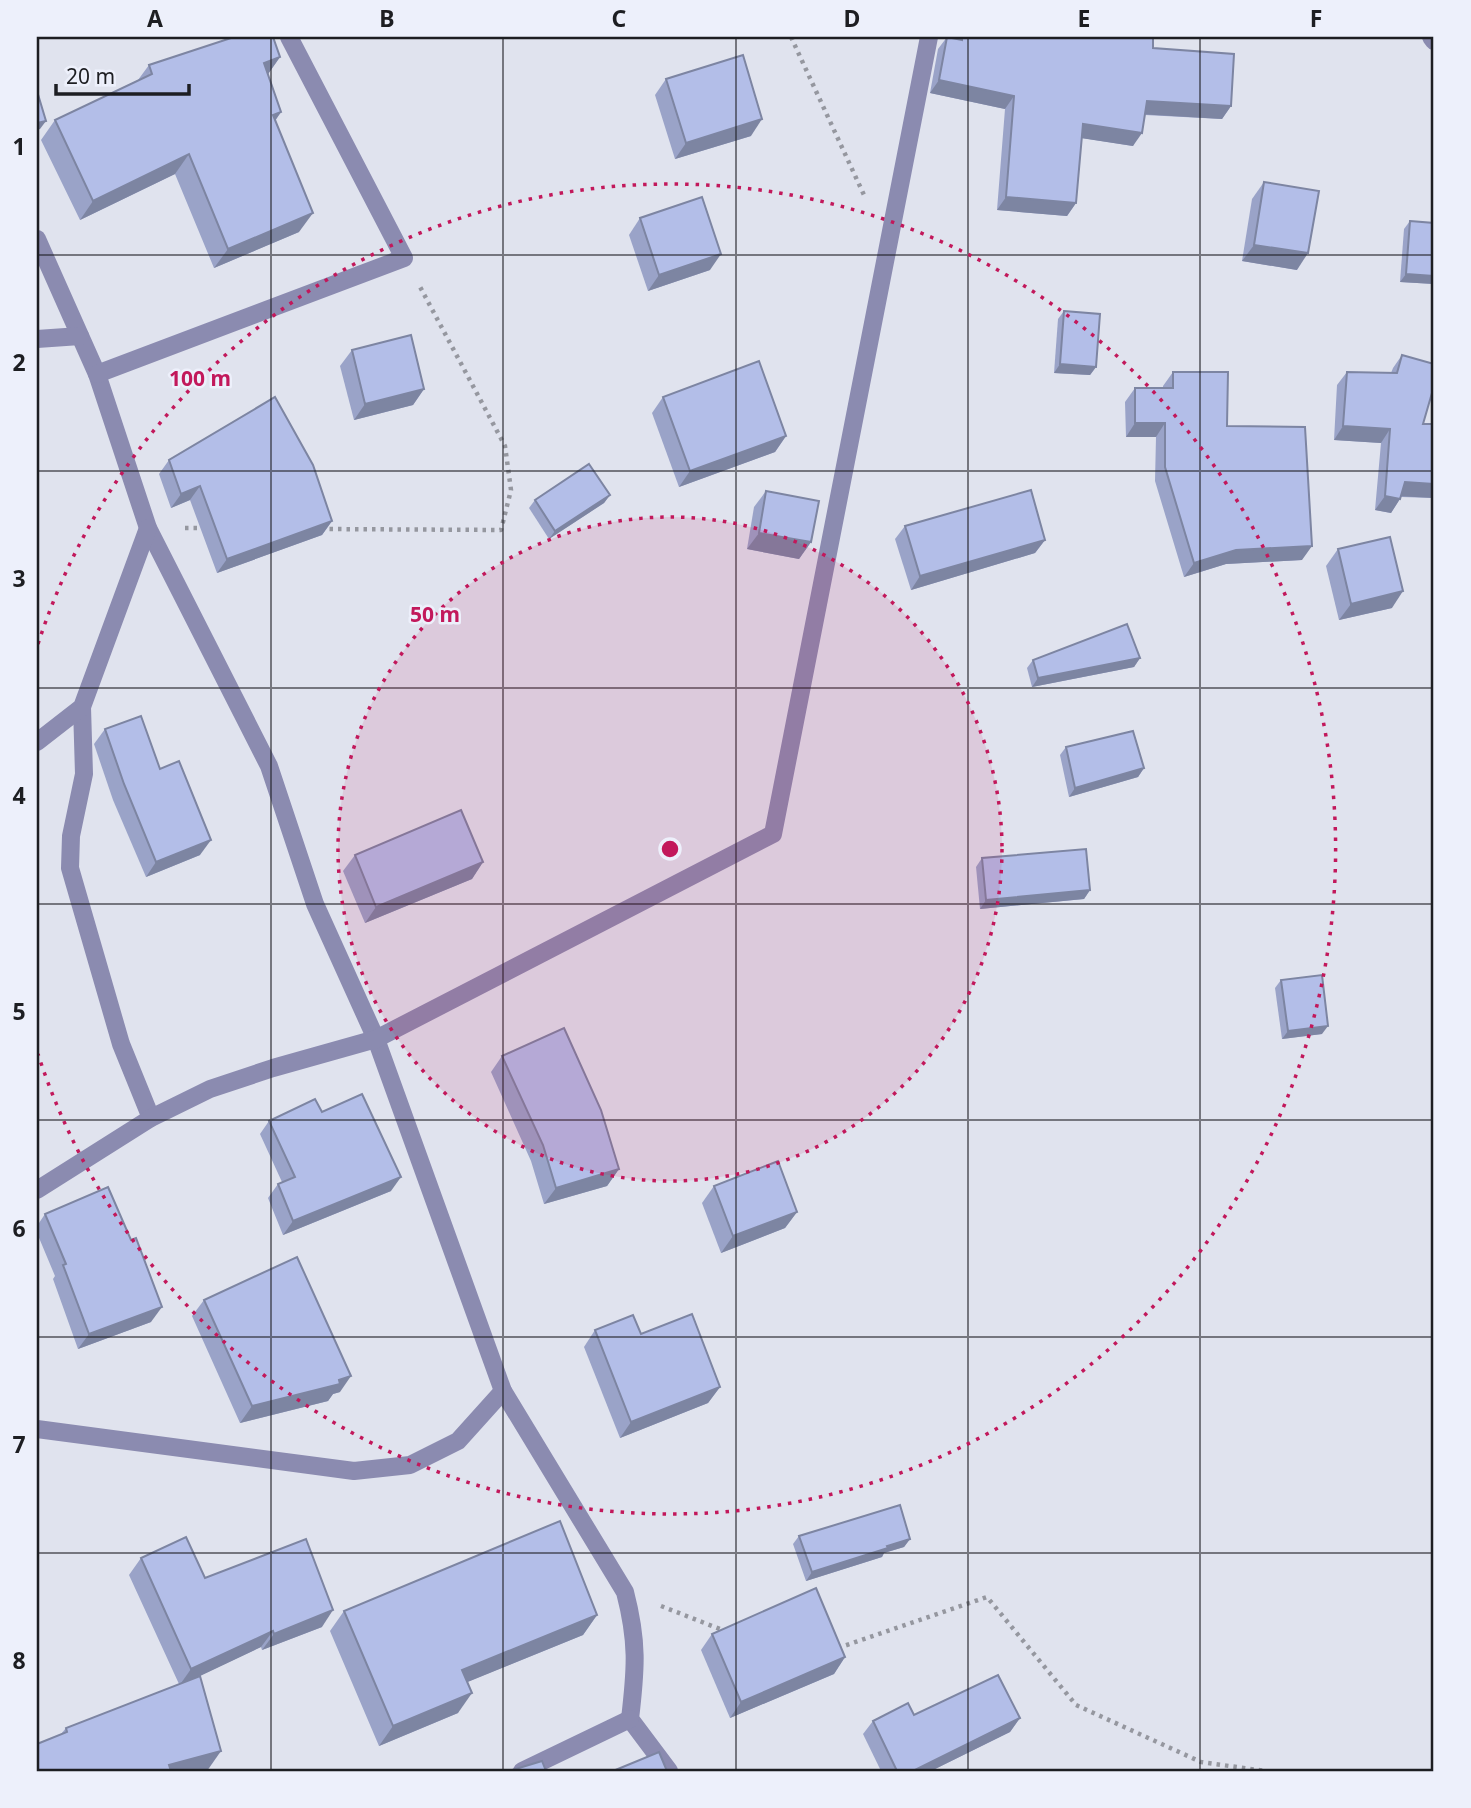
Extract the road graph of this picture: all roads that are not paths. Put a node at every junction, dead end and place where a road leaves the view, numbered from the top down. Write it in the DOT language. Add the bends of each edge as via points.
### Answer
graph roads {
  1 [pos="289,37"];
  2 [pos="929,37"];
  3 [pos="1431,37"];
  4 [pos="1434,41"];
  5 [pos="37,239"];
  6 [pos="80,336"];
  7 [pos="37,339"];
  8 [pos="97,374"];
  9 [pos="148,528"];
  10 [pos="82,707"];
  11 [pos="37,742"];
  12 [pos="376,1040"];
  13 [pos="151,1118"];
  14 [pos="37,1190"];
  15 [pos="503,1391"];
  16 [pos="37,1429"];
  17 [pos="630,1719"];
  18 [pos="522,1771"];
  19 [pos="669,1771"];
  1 -- 8 [label="street" via="404,258"];
  2 -- 12 [label="street" via="773,834"];
  3 -- 4 [label="street"];
  5 -- 6 [label="street"];
  6 -- 7 [label="street"];
  6 -- 8 [label="street"];
  8 -- 9 [label="street"];
  9 -- 10 [label="street"];
  9 -- 12 [label="street" via="269,766 315,904"];
  10 -- 11 [label="street"];
  10 -- 13 [label="street" via="84,774 71,836 70,867 121,1044"];
  12 -- 13 [label="street" via="210,1089"];
  12 -- 15 [label="street"];
  13 -- 14 [label="street"];
  15 -- 16 [label="street" via="458,1441 410,1465 354,1471"];
  15 -- 17 [label="street" via="625,1592 637,1659"];
  17 -- 18 [label="street"];
  17 -- 19 [label="street"];
}
